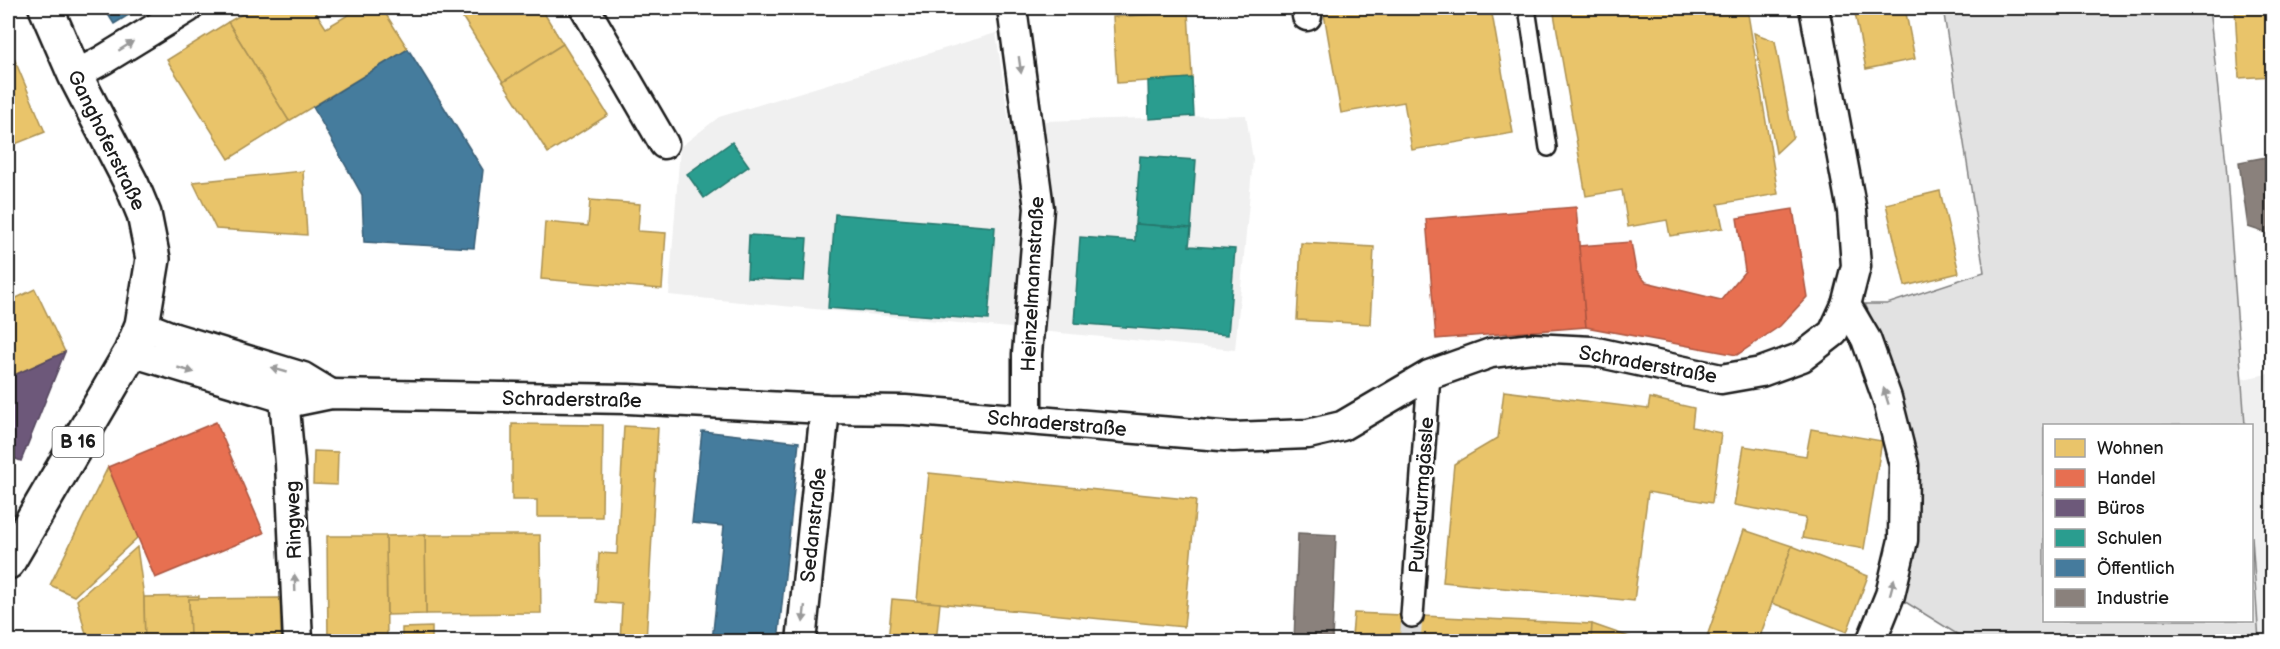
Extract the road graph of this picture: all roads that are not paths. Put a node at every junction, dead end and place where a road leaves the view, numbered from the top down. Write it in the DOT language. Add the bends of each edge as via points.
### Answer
graph roads {
  1 [pos="46,8"];
  2 [pos="188,8"];
  3 [pos="585,8"];
  4 [pos="1012,8"];
  5 [pos="1527,8"];
  6 [pos="1814,8"];
  7 [pos="75,75"];
  8 [pos="664,144"];
  9 [pos="1548,148"];
  10 [pos="1846,305"];
  11 [pos="136,339"];
  12 [pos="1429,375"];
  13 [pos="331,394"];
  14 [pos="284,398"];
  15 [pos="825,409"];
  16 [pos="1027,419"];
  17 [pos="8,562"];
  18 [pos="1412,615"];
  19 [pos="298,642"];
  20 [pos="801,642"];
  21 [pos="1871,642"];
  1 -- 7 [label="main road, Ganghoferstraße / B 16"];
  7 -- 2 [label="street, one-way"];
  3 -- 8 [label="street"];
  4 -- 16 [label="street, Heinzelmannstraße, one-way" via="1039,208 1027,354"];
  5 -- 9 [label="lane"];
  6 -- 10 [label="street, Schraderstraße" via="1852,212 1856,266"];
  7 -- 11 [label="main road, Ganghoferstraße / B 16" via="144,214 153,259"];
  10 -- 12 [label="street, Schraderstraße" via="1833,333 1802,357 1761,372 1721,379 1592,351 1532,348 1491,353"];
  21 -- 10 [label="street, one-way" via="1890,595 1904,540 1904,465 1887,398 1866,339"];
  13 -- 11 [label="street, one-way" via="303,376 176,338"];
  11 -- 14 [label="street, Schraderstraße, one-way"];
  11 -- 17 [label="main road, Ganghoferstraße / B 16"];
  12 -- 16 [label="street, Schraderstraße" via="1342,426 1308,434 1233,437"];
  12 -- 18 [label="street, Pulverturmgässle"];
  13 -- 14 [label="street, Schraderstraße" via="297,401"];
  13 -- 15 [label="street, Schraderstraße" via="628,399"];
  19 -- 14 [label="street, Ringweg, one-way"];
  15 -- 16 [label="street, Schraderstraße"];
  15 -- 20 [label="street, Sedanstraße, one-way"];
}
